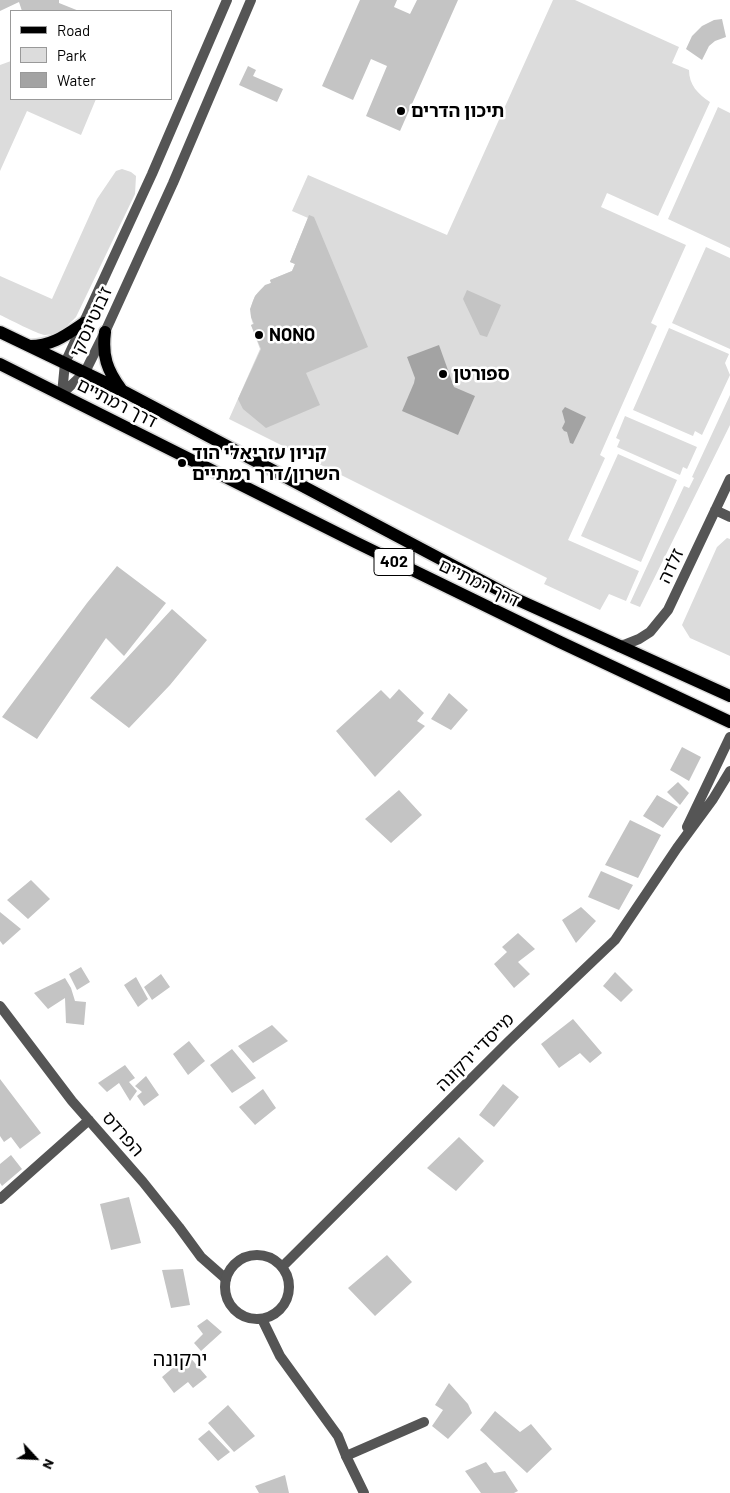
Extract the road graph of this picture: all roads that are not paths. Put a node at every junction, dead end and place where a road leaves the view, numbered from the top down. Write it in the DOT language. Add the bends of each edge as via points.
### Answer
graph roads {
  1 [pos="227,0"];
  2 [pos="251,0"];
  3 [pos="84,323"];
  4 [pos="0,332"];
  5 [pos="105,332"];
  6 [pos="30,346"];
  7 [pos="65,363"];
  8 [pos="0,364"];
  9 [pos="85,372"];
  10 [pos="123,391"];
  11 [pos="62,394"];
  12 [pos="730,478"];
  13 [pos="715,510"];
  14 [pos="730,517"];
  15 [pos="619,647"];
  16 [pos="730,696"];
  17 [pos="730,722"];
  18 [pos="730,737"];
  19 [pos="730,771"];
  20 [pos="678,848"];
  21 [pos="0,1006"];
  22 [pos="89,1120"];
  23 [pos="0,1199"];
  24 [pos="282,1267"];
  25 [pos="226,1279"];
  26 [pos="262,1319"];
  27 [pos="424,1422"];
  28 [pos="346,1456"];
  29 [pos="364,1493"];
  1 -- 3 [label="street, ז'בוטינסקי"];
  2 -- 5 [label="street, ז'בוטינסקי"];
  3 -- 6 [label="main road" via="51,343"];
  3 -- 7 [label="street, ז'בוטינסקי"];
  4 -- 6 [label="main road, דרך רמתיים / 402"];
  5 -- 9 [label="street, ז'בוטינסקי"];
  5 -- 10 [label="main road" via="107,365"];
  6 -- 7 [label="main road, דרך רמתיים / 402"];
  7 -- 9 [label="main road, 402"];
  7 -- 11 [label="street, ז'בוטינסקי"];
  8 -- 11 [label="main road, דרך רמתיים / 402"];
  9 -- 10 [label="main road, דרך רמתיים / 402"];
  9 -- 11 [label="street, ז'בוטינסקי"];
  10 -- 15 [label="main road, דרך רמתיים / 402" via="516,599"];
  11 -- 17 [label="main road, דרך רמתיים / 402" via="355,542"];
  12 -- 13 [label="street, זלדה"];
  13 -- 14 [label="street"];
  13 -- 15 [label="street, זלדה" via="668,610 650,632"];
  15 -- 16 [label="main road, דרך רמתיים / 402"];
  18 -- 20 [label="street, מייסדי ירקונה"];
  19 -- 20 [label="street, מייסדי ירקונה"];
  20 -- 24 [label="street, מייסדי ירקונה" via="616,940 508,1041"];
  21 -- 22 [label="street, הפרדס"];
  22 -- 23 [label="street"];
  22 -- 25 [label="street, הפרדס" via="143,1182 201,1258"];
  24 -- 25 [label="street" via="274,1260 252,1256 233,1265"];
  24 -- 26 [label="street" via="289,1289 286,1300 273,1315"];
  25 -- 26 [label="street" via="229,1304 242,1316"];
  26 -- 28 [label="street" via="280,1356 338,1436"];
  27 -- 28 [label="street"];
  28 -- 29 [label="street"];
}
